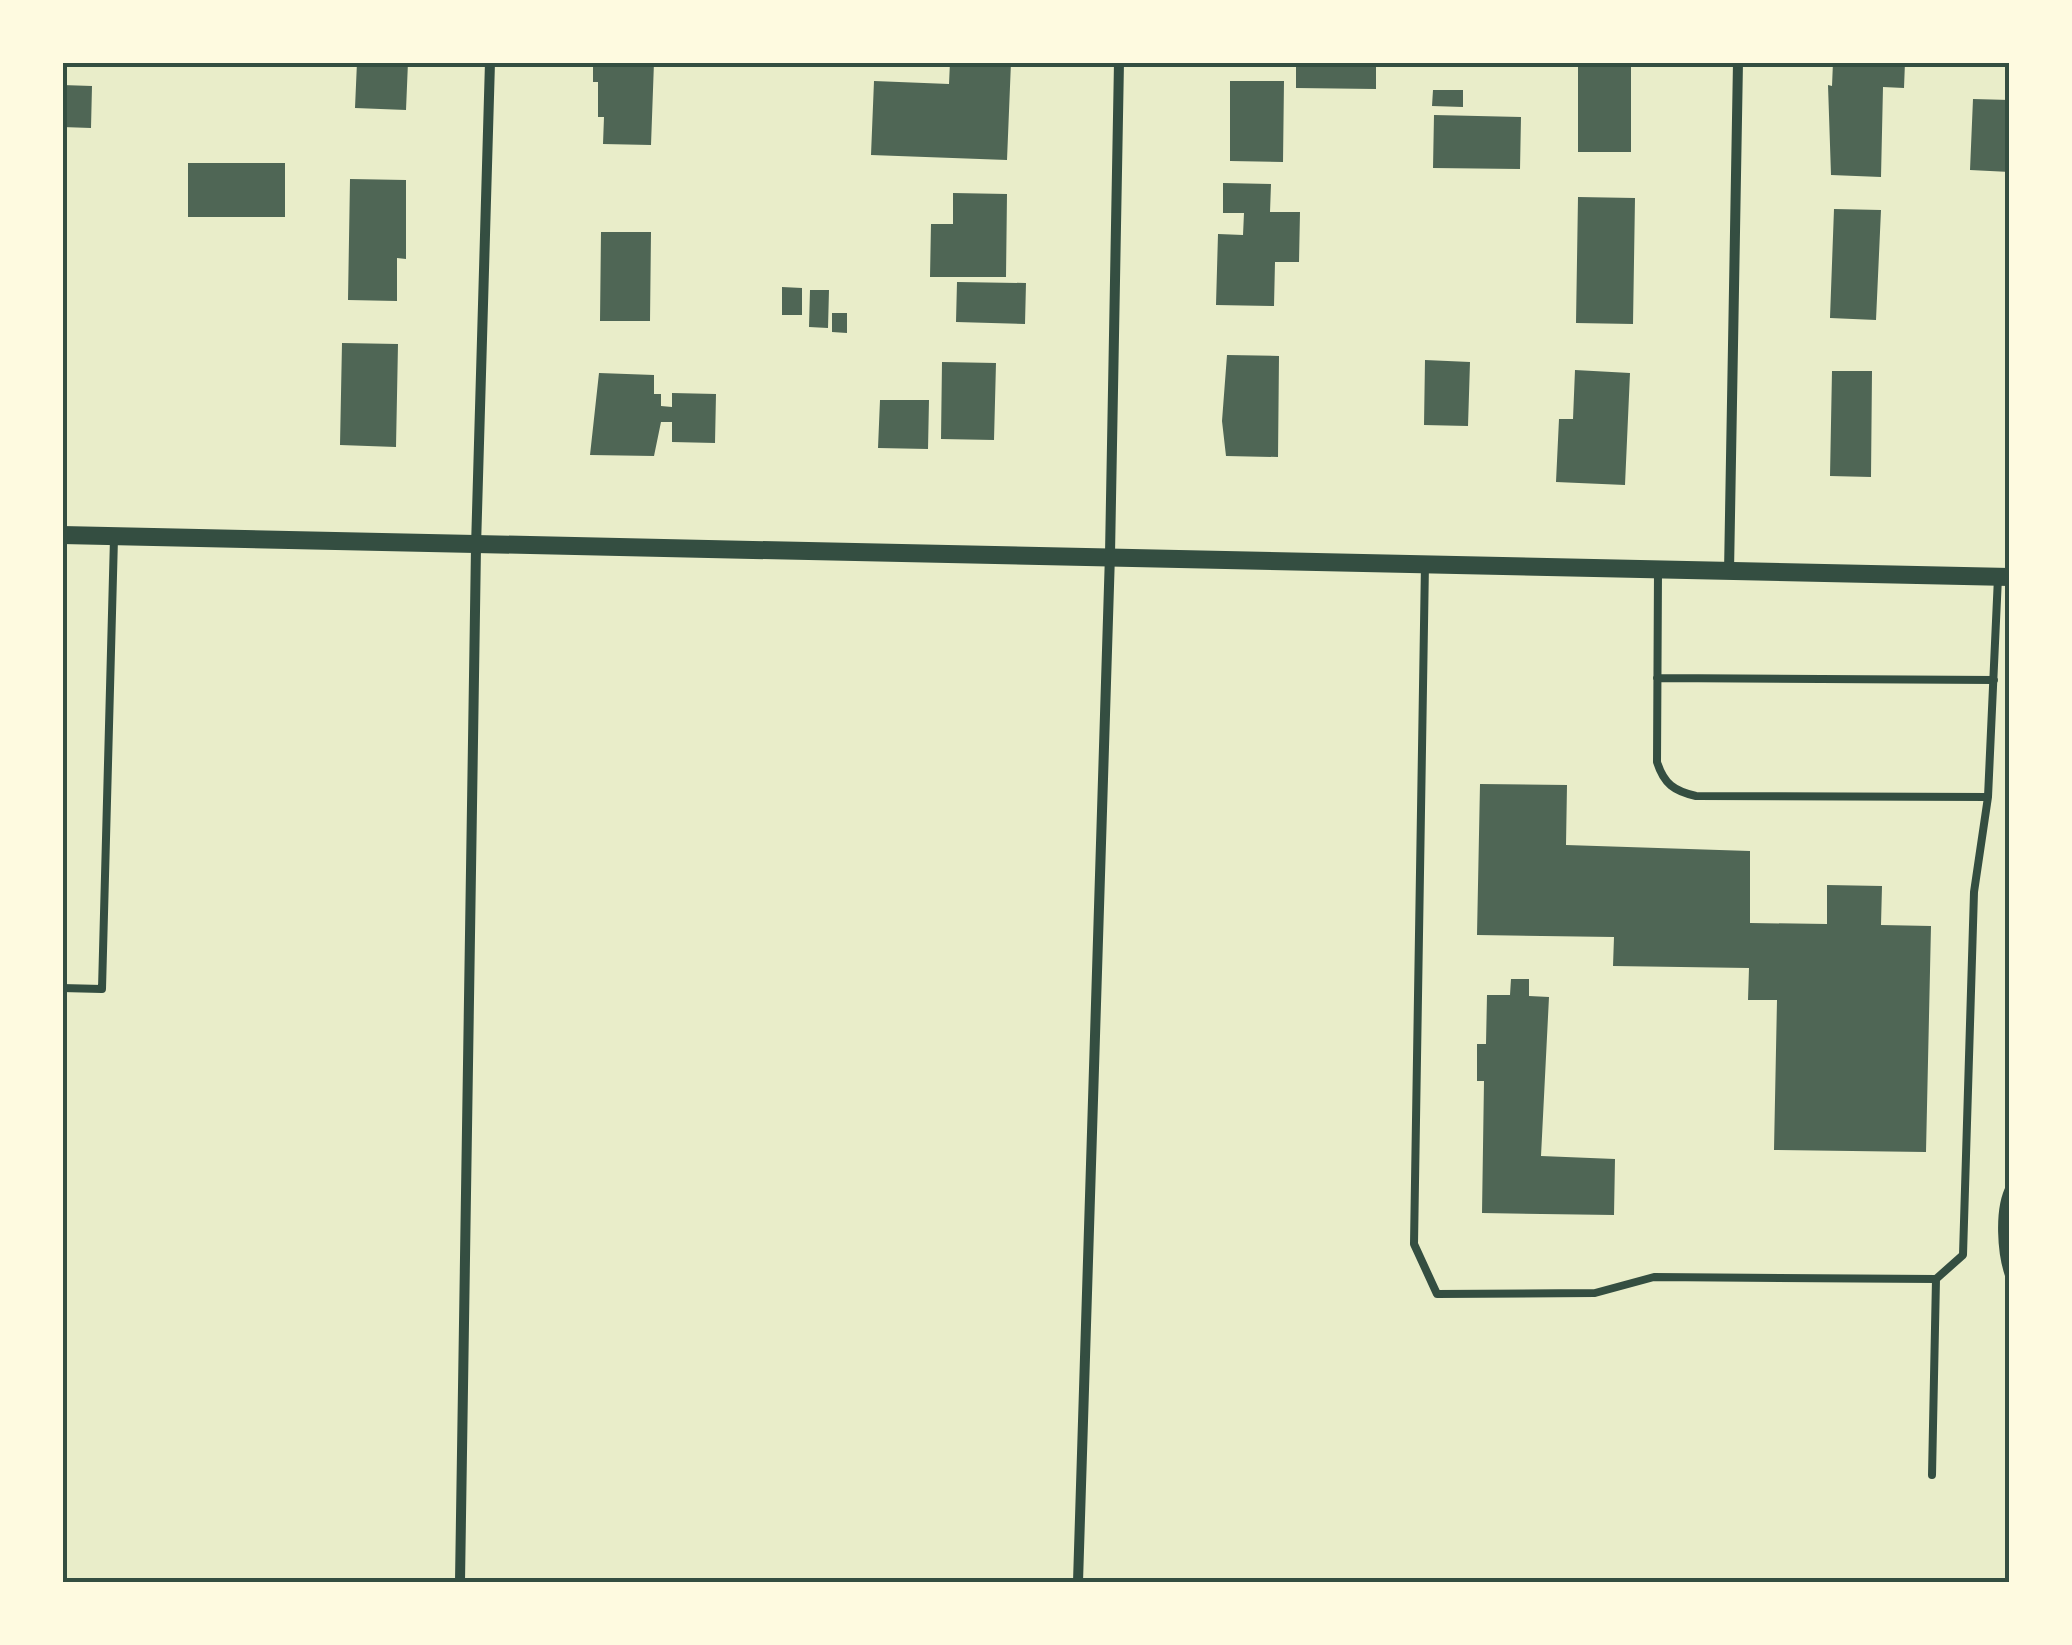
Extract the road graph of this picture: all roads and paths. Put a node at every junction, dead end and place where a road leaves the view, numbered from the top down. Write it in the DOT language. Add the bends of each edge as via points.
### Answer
graph roads {
  1 [pos="490,62"];
  2 [pos="1120,62"];
  3 [pos="1738,62"];
  4 [pos="62,535"];
  5 [pos="114,536"];
  6 [pos="476,547"];
  7 [pos="1110,554"];
  8 [pos="1425,564"];
  9 [pos="1658,571"];
  10 [pos="1729,573"];
  11 [pos="2004,577"];
  12 [pos="1657,678"];
  13 [pos="1994,680"];
  14 [pos="1988,796"];
  15 [pos="62,988"];
  16 [pos="2010,1187"];
  17 [pos="2010,1278"];
  18 [pos="1936,1279"];
  19 [pos="1932,1476"];
  20 [pos="460,1582"];
  21 [pos="1078,1582"];
  1 -- 6 [label="street"];
  2 -- 7 [label="street"];
  3 -- 10 [label="street"];
  4 -- 5 [label="street"];
  5 -- 6 [label="street"];
  5 -- 15 [label="lane" via="102,989"];
  6 -- 7 [label="street"];
  6 -- 20 [label="street"];
  7 -- 8 [label="street"];
  7 -- 21 [label="street"];
  8 -- 9 [label="street"];
  8 -- 18 [label="lane" via="1414,1244 1437,1294 1594,1293 1654,1277"];
  9 -- 10 [label="street"];
  9 -- 12 [label="lane"];
  10 -- 11 [label="street"];
  11 -- 13 [label="lane"];
  12 -- 13 [label="lane"];
  12 -- 14 [label="lane" via="1657,762 1663,780 1679,792"];
  13 -- 14 [label="lane"];
  14 -- 18 [label="lane" via="1974,892 1963,1255"];
  16 -- 17 [label="lane" via="2004,1242"];
  18 -- 19 [label="lane"];
}
